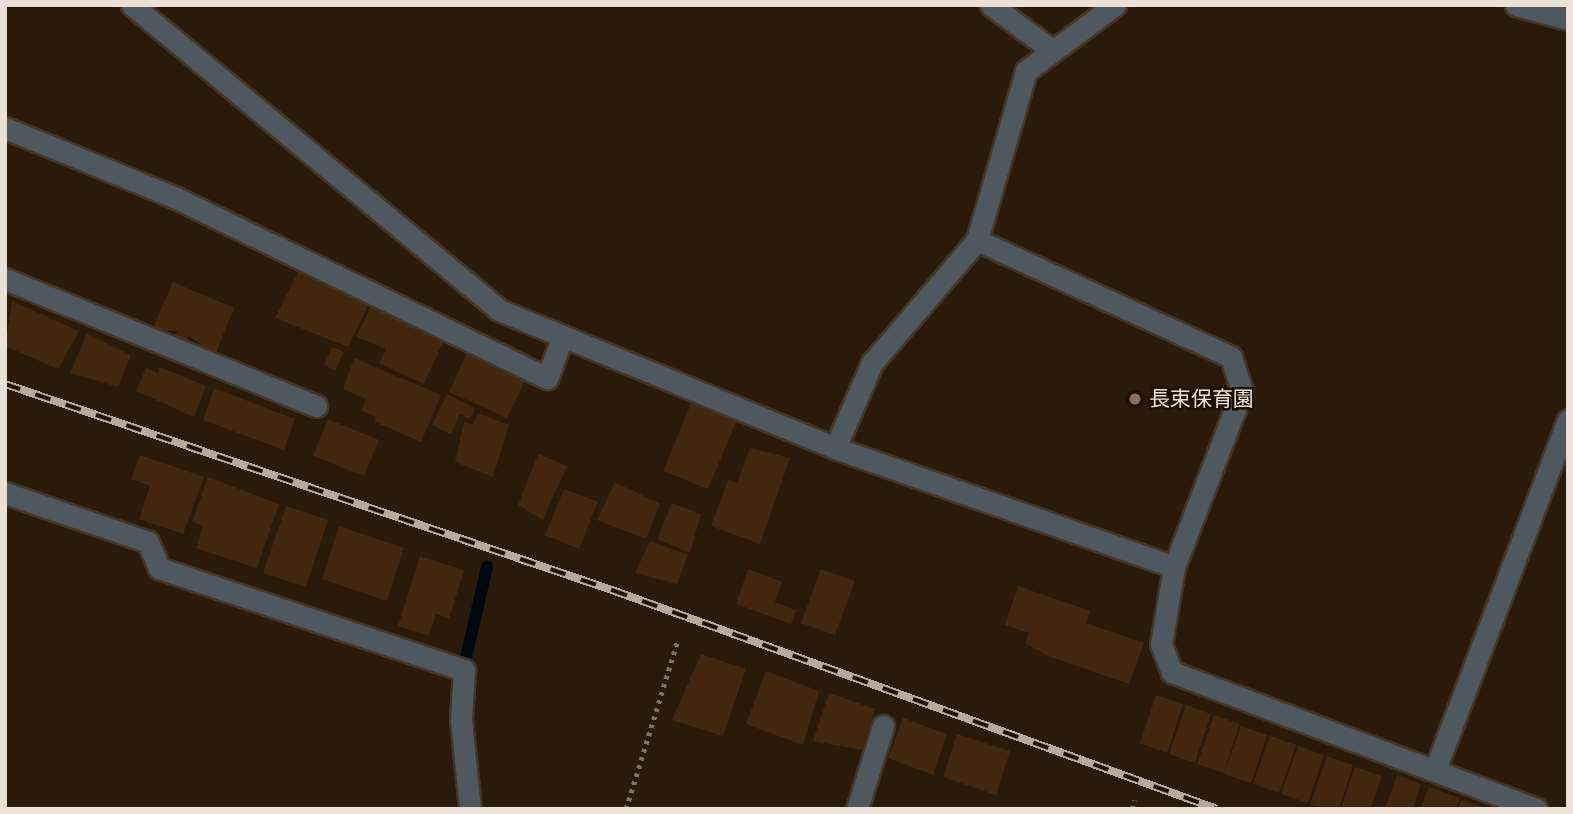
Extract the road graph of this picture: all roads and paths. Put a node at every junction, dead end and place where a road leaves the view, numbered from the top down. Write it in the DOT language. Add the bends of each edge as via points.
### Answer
graph roads {
  1 [pos="132,5"];
  2 [pos="991,5"];
  3 [pos="1115,5"];
  4 [pos="1516,5"];
  5 [pos="1568,19"];
  6 [pos="1053,51"];
  7 [pos="5,128"];
  8 [pos="977,240"];
  9 [pos="5,279"];
  10 [pos="563,336"];
  11 [pos="316,406"];
  12 [pos="1568,420"];
  13 [pos="835,448"];
  14 [pos="5,493"];
  15 [pos="1174,567"];
  16 [pos="677,642"];
  17 [pos="883,726"];
  18 [pos="1435,770"];
  19 [pos="1134,800"];
  20 [pos="470,809"];
  21 [pos="625,809"];
  22 [pos="857,809"];
  23 [pos="1132,809"];
  24 [pos="1536,809"];
  1 -- 10 [label="street" via="499,310"];
  2 -- 6 [label="street"];
  3 -- 6 [label="street"];
  4 -- 5 [label="street"];
  6 -- 8 [label="street" via="1026,71"];
  7 -- 10 [label="street" via="174,197 547,378"];
  8 -- 13 [label="street" via="872,363"];
  8 -- 15 [label="street" via="1231,357 1242,391"];
  9 -- 11 [label="street"];
  10 -- 13 [label="street"];
  12 -- 18 [label="street"];
  13 -- 15 [label="street"];
  14 -- 20 [label="street" via="148,542 159,568 464,670 461,719"];
  15 -- 18 [label="street" via="1161,644 1172,672"];
  16 -- 21 [label="path"];
  17 -- 22 [label="street"];
  18 -- 24 [label="street"];
  19 -- 23 [label="path"];
}
